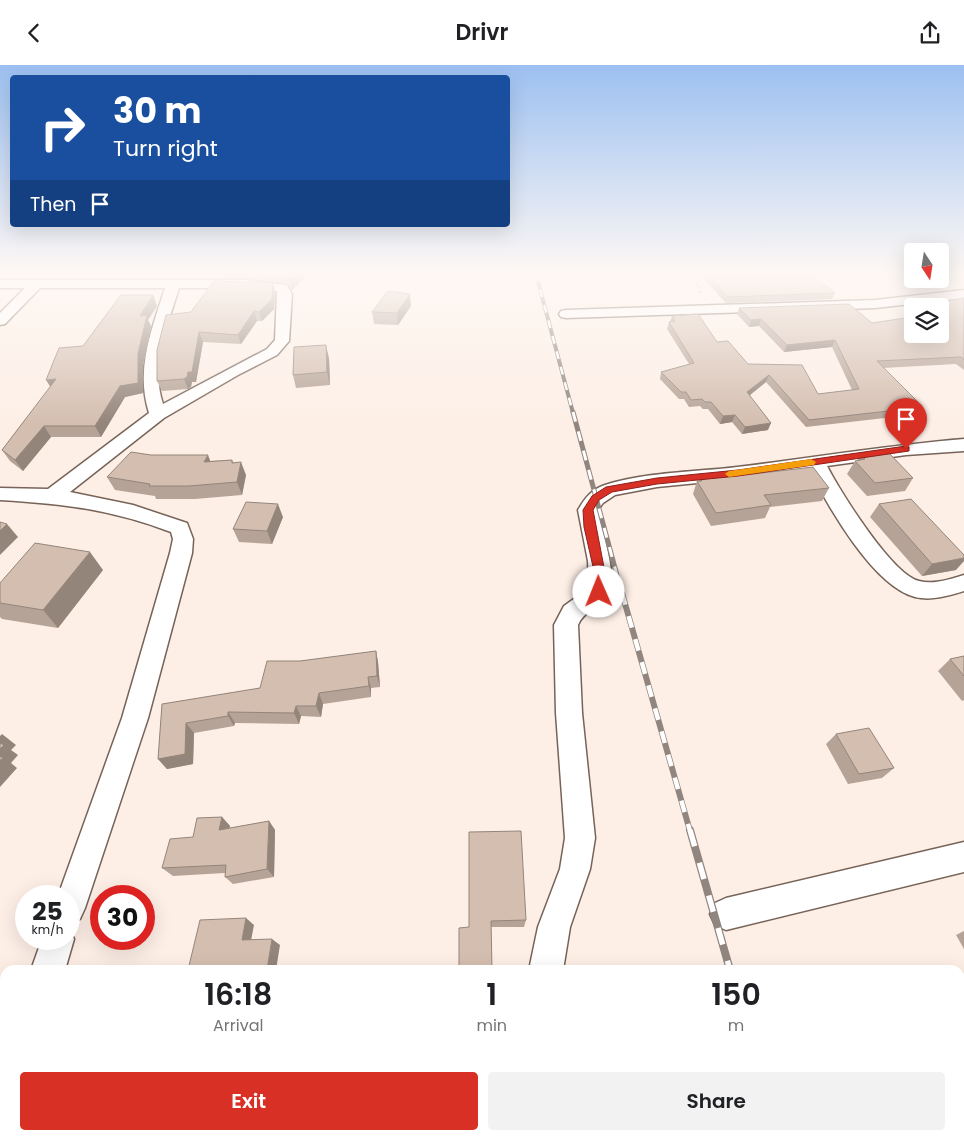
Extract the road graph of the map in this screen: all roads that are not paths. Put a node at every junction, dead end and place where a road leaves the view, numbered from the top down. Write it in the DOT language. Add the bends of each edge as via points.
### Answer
graph roads {
  1 [pos="160,324"];
  2 [pos="283,324"];
  3 [pos="158,414"];
  4 [pos="964,445"];
  5 [pos="815,462"];
  6 [pos="3,497"];
  7 [pos="51,497"];
  8 [pos="964,583"];
  9 [pos="964,857"];
  10 [pos="77,885"];
  11 [pos="726,914"];
  12 [pos="54,950"];
  13 [pos="50,965"];
  14 [pos="547,965"];
  1 -- 3 [label="street" via="149,383"];
  2 -- 3 [label="street" via="282,341 272,351"];
  3 -- 7 [label="street"];
  4 -- 5 [label="street" via="906,449"];
  5 -- 8 [label="street" via="865,544 908,586 929,591"];
  5 -- 14 [label="street" via="657,481 610,490 596,498 588,510 601,583 599,592 572,612 566,625 565,645 580,838 575,869 554,927"];
  6 -- 7 [label="street"];
  7 -- 10 [label="street" via="103,505 164,521 180,528 183,539 182,553 135,718"];
  9 -- 11 [label="street"];
  12 -- 13 [label="street"];
}
